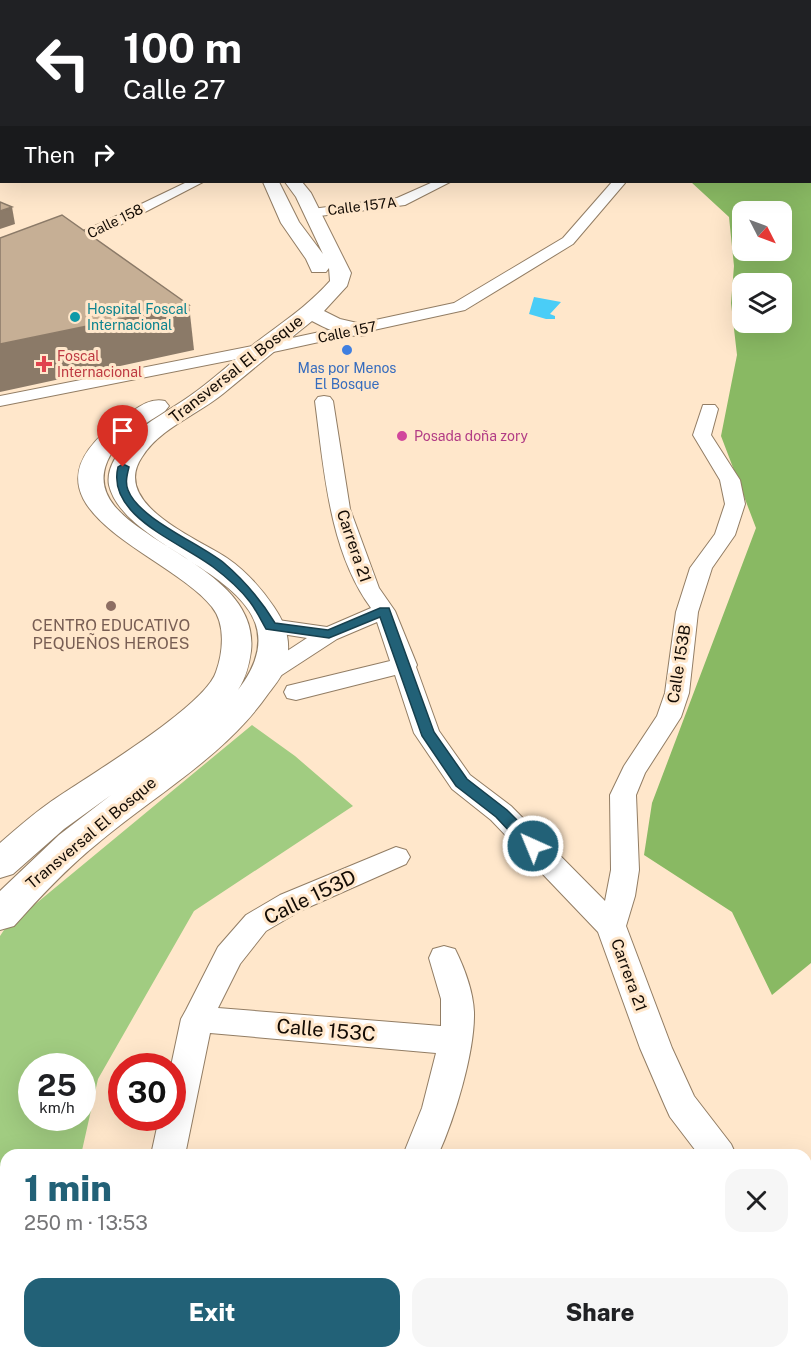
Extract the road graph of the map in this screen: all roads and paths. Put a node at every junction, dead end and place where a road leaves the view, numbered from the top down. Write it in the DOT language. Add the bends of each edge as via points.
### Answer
graph roads {
  1 [pos="194,183"];
  2 [pos="271,183"];
  3 [pos="295,183"];
  4 [pos="441,183"];
  5 [pos="618,183"];
  6 [pos="147,192"];
  7 [pos="163,198"];
  8 [pos="312,213"];
  9 [pos="0,272"];
  10 [pos="309,311"];
  11 [pos="358,330"];
  12 [pos="261,350"];
  13 [pos="225,357"];
  14 [pos="0,401"];
  15 [pos="324,401"];
  16 [pos="709,409"];
  17 [pos="384,611"];
  18 [pos="271,626"];
  19 [pos="329,634"];
  20 [pos="405,665"];
  21 [pos="266,675"];
  22 [pos="296,692"];
  23 [pos="396,857"];
  24 [pos="0,864"];
  25 [pos="0,915"];
  26 [pos="611,926"];
  27 [pos="444,958"];
  28 [pos="196,1019"];
  29 [pos="456,1041"];
  30 [pos="169,1149"];
  31 [pos="422,1149"];
  32 [pos="714,1149"];
  1 -- 7 [label="street, Calle 158"];
  2 -- 13 [label="main road, Transversal El Bosque" via="290,223 316,259 320,270 318,282"];
  3 -- 8 [label="main road, Transversal El Bosque"];
  4 -- 8 [label="street, Calle 157A" via="400,202"];
  5 -- 11 [label="street, Calle 157" via="568,241 466,304"];
  6 -- 7 [label="street"];
  7 -- 9 [label="street, Calle 158"];
  8 -- 10 [label="main road, Transversal El Bosque" via="341,273 340,282"];
  10 -- 11 [label="main road" via="333,324"];
  10 -- 12 [label="main road, Transversal El Bosque"];
  11 -- 12 [label="street, Calle 157"];
  12 -- 13 [label="street, Calle 157"];
  12 -- 18 [label="main road, Transversal El Bosque" via="202,399 149,435 123,467 121,478 129,502 141,514 219,565 255,600"];
  13 -- 14 [label="street, Calle 157"];
  13 -- 24 [label="main road, Transversal El Bosque" via="113,437 99,452 90,480 94,497 108,516 203,580 224,600 238,635 234,668 227,683 199,714 67,808"];
  15 -- 17 [label="street, Carrera 21" via="340,509 368,589"];
  16 -- 26 [label="street, Calle 153B" via="702,435 730,480 735,504 725,535 701,568 687,612 677,693 669,717 633,771 623,795 625,870"];
  17 -- 19 [label="street"];
  17 -- 20 [label="street, Carrera 21"];
  18 -- 19 [label="street"];
  18 -- 21 [label="main road, Transversal El Bosque" via="273,648"];
  19 -- 21 [label="street"];
  20 -- 22 [label="street"];
  20 -- 26 [label="street, Carrera 21" via="427,733 462,782 501,813"];
  21 -- 25 [label="main road, Transversal El Bosque" via="213,734 95,825 37,875"];
  23 -- 28 [label="street, Calle 153D" via="290,903 256,923 229,956"];
  26 -- 32 [label="street, Carrera 21" via="682,1106"];
  27 -- 29 [label="street" via="458,1011"];
  28 -- 29 [label="street, Calle 153C"];
  28 -- 30 [label="street, Calle 153D"];
  29 -- 31 [label="street"];
}
